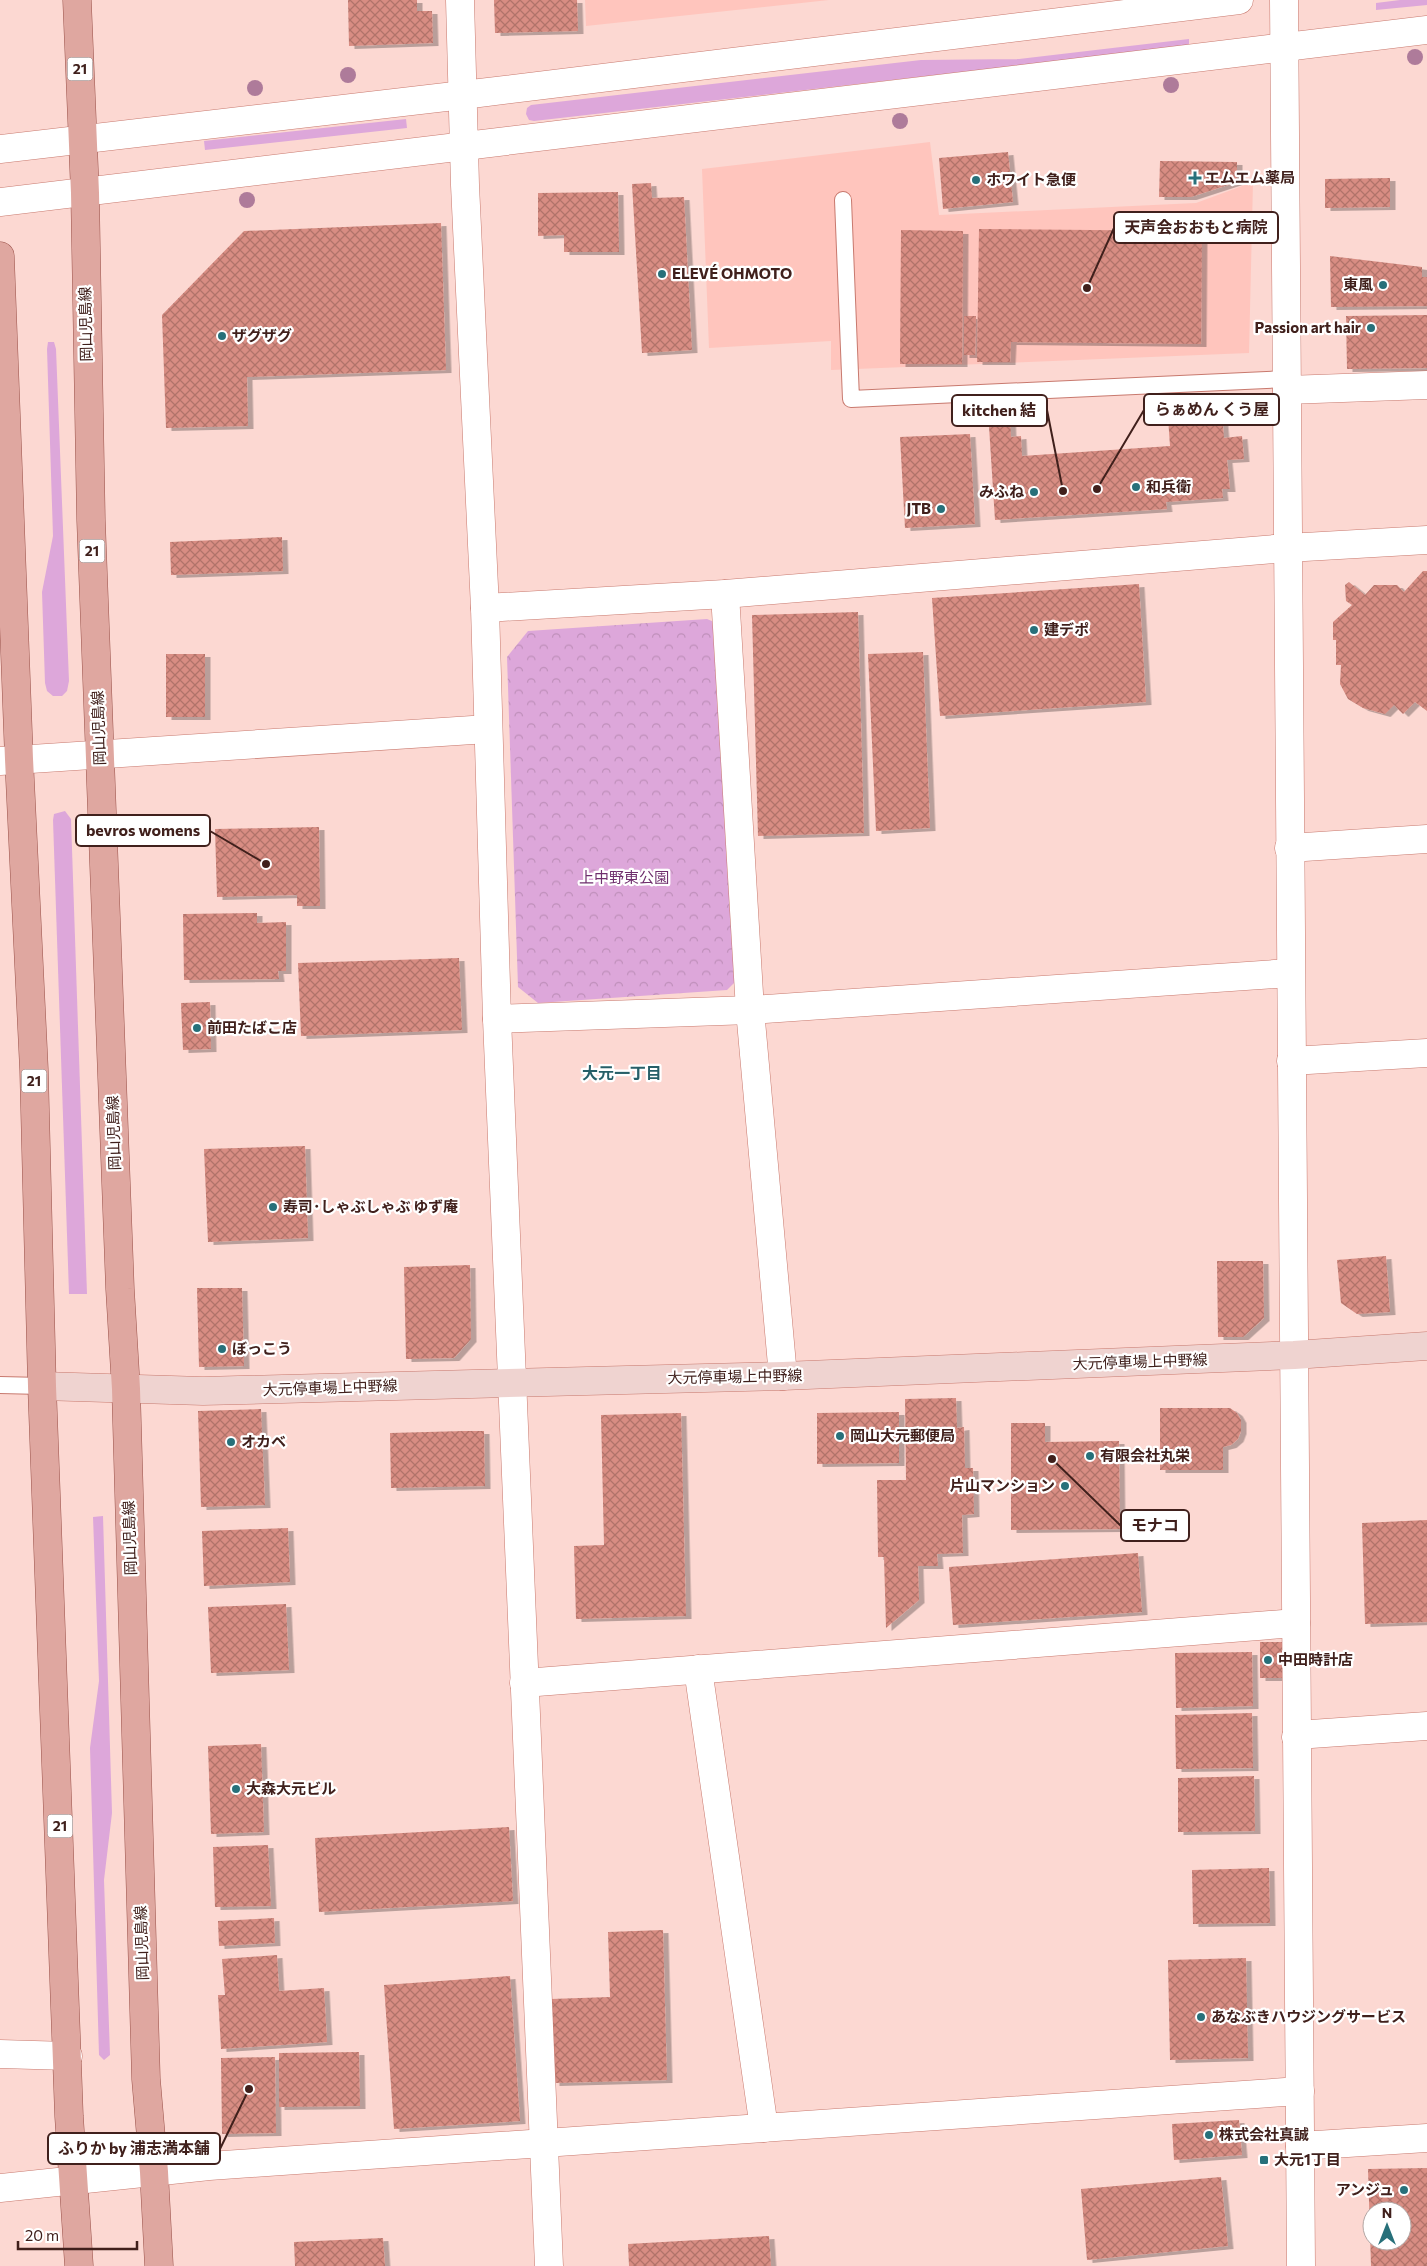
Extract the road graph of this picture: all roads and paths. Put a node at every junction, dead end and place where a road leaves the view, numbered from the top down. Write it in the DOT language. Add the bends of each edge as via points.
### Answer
graph roads {
  1 [pos="77,0"];
  2 [pos="460,0"];
  3 [pos="1239,0"];
  4 [pos="1284,0"];
  5 [pos="1427,30"];
  6 [pos="1284,46"];
  7 [pos="463,95"];
  8 [pos="83,138"];
  9 [pos="464,148"];
  10 [pos="0,149"];
  11 [pos="85,193"];
  12 [pos="843,200"];
  13 [pos="0,202"];
  14 [pos="0,256"];
  15 [pos="1286,384"];
  16 [pos="1427,385"];
  17 [pos="1427,540"];
  18 [pos="1286,548"];
  19 [pos="725,594"];
  20 [pos="485,608"];
  21 [pos="488,729"];
  22 [pos="100,753"];
  23 [pos="9,760"];
  24 [pos="1427,839"];
  25 [pos="1289,848"];
  26 [pos="1290,973"];
  27 [pos="750,1010"];
  28 [pos="497,1019"];
  29 [pos="1427,1053"];
  30 [pos="1291,1061"];
  31 [pos="1427,1346"];
  32 [pos="1294,1355"];
  33 [pos="783,1376"];
  34 [pos="512,1382"];
  35 [pos="0,1385"];
  36 [pos="42,1386"];
  37 [pos="126,1389"];
  38 [pos="1296,1623"];
  39 [pos="698,1669"];
  40 [pos="524,1683"];
  41 [pos="1427,1726"];
  42 [pos="1296,1737"];
  43 [pos="0,2054"];
  44 [pos="68,2056"];
  45 [pos="1300,2091"];
  46 [pos="764,2128"];
  47 [pos="1427,2138"];
  48 [pos="544,2144"];
  49 [pos="1300,2146"];
  50 [pos="154,2172"];
  51 [pos="74,2181"];
  52 [pos="0,2188"];
  53 [pos="79,2266"];
  54 [pos="159,2266"];
  55 [pos="549,2266"];
  56 [pos="1301,2266"];
  1 -- 8 [label="main road, 岡山児島線 / 21"];
  2 -- 7 [label="street"];
  3 -- 7 [label="street"];
  4 -- 6 [label="street"];
  5 -- 6 [label="street"];
  6 -- 9 [label="street"];
  6 -- 15 [label="street"];
  7 -- 8 [label="street"];
  7 -- 9 [label="street"];
  8 -- 10 [label="street"];
  8 -- 11 [label="main road, 岡山児島線 / 21"];
  9 -- 11 [label="street"];
  9 -- 20 [label="street"];
  11 -- 13 [label="street"];
  11 -- 22 [label="main road, 岡山児島線 / 21" via="88,416"];
  12 -- 15 [label="lane" via="850,399"];
  14 -- 23 [label="main road, 21"];
  15 -- 16 [label="street"];
  15 -- 18 [label="street"];
  17 -- 18 [label="street"];
  18 -- 19 [label="street"];
  18 -- 25 [label="street"];
  19 -- 20 [label="street"];
  19 -- 27 [label="street"];
  20 -- 21 [label="street"];
  21 -- 22 [label="street"];
  21 -- 28 [label="street"];
  22 -- 23 [label="street"];
  22 -- 37 [label="main road, 岡山児島線 / 21"];
  23 -- 36 [label="main road, 21" via="34,1070"];
  24 -- 25 [label="street"];
  25 -- 26 [label="street"];
  26 -- 27 [label="street"];
  26 -- 30 [label="street"];
  27 -- 28 [label="street"];
  27 -- 33 [label="street"];
  28 -- 34 [label="street"];
  29 -- 30 [label="street"];
  30 -- 32 [label="street"];
  31 -- 32 [label="main road, 大元停車場上中野線"];
  32 -- 33 [label="main road, 大元停車場上中野線"];
  32 -- 38 [label="street"];
  33 -- 34 [label="main road, 大元停車場上中野線"];
  34 -- 37 [label="main road, 大元停車場上中野線" via="203,1391"];
  34 -- 40 [label="street"];
  35 -- 36 [label="lane"];
  36 -- 37 [label="main road, 大元停車場上中野線"];
  36 -- 44 [label="main road, 21"];
  37 -- 50 [label="main road, 岡山児島線 / 21" via="146,2070"];
  38 -- 39 [label="street"];
  38 -- 42 [label="street"];
  39 -- 40 [label="street"];
  39 -- 46 [label="street"];
  40 -- 48 [label="street"];
  41 -- 42 [label="street"];
  42 -- 45 [label="street"];
  43 -- 44 [label="street"];
  44 -- 51 [label="main road, 21"];
  45 -- 46 [label="street"];
  45 -- 49 [label="street"];
  46 -- 48 [label="street"];
  47 -- 49 [label="street"];
  48 -- 50 [label="street"];
  48 -- 55 [label="street"];
  49 -- 56 [label="street"];
  50 -- 51 [label="street"];
  50 -- 54 [label="main road, 岡山児島線 / 21"];
  51 -- 52 [label="street"];
  51 -- 53 [label="main road, 21"];
}
